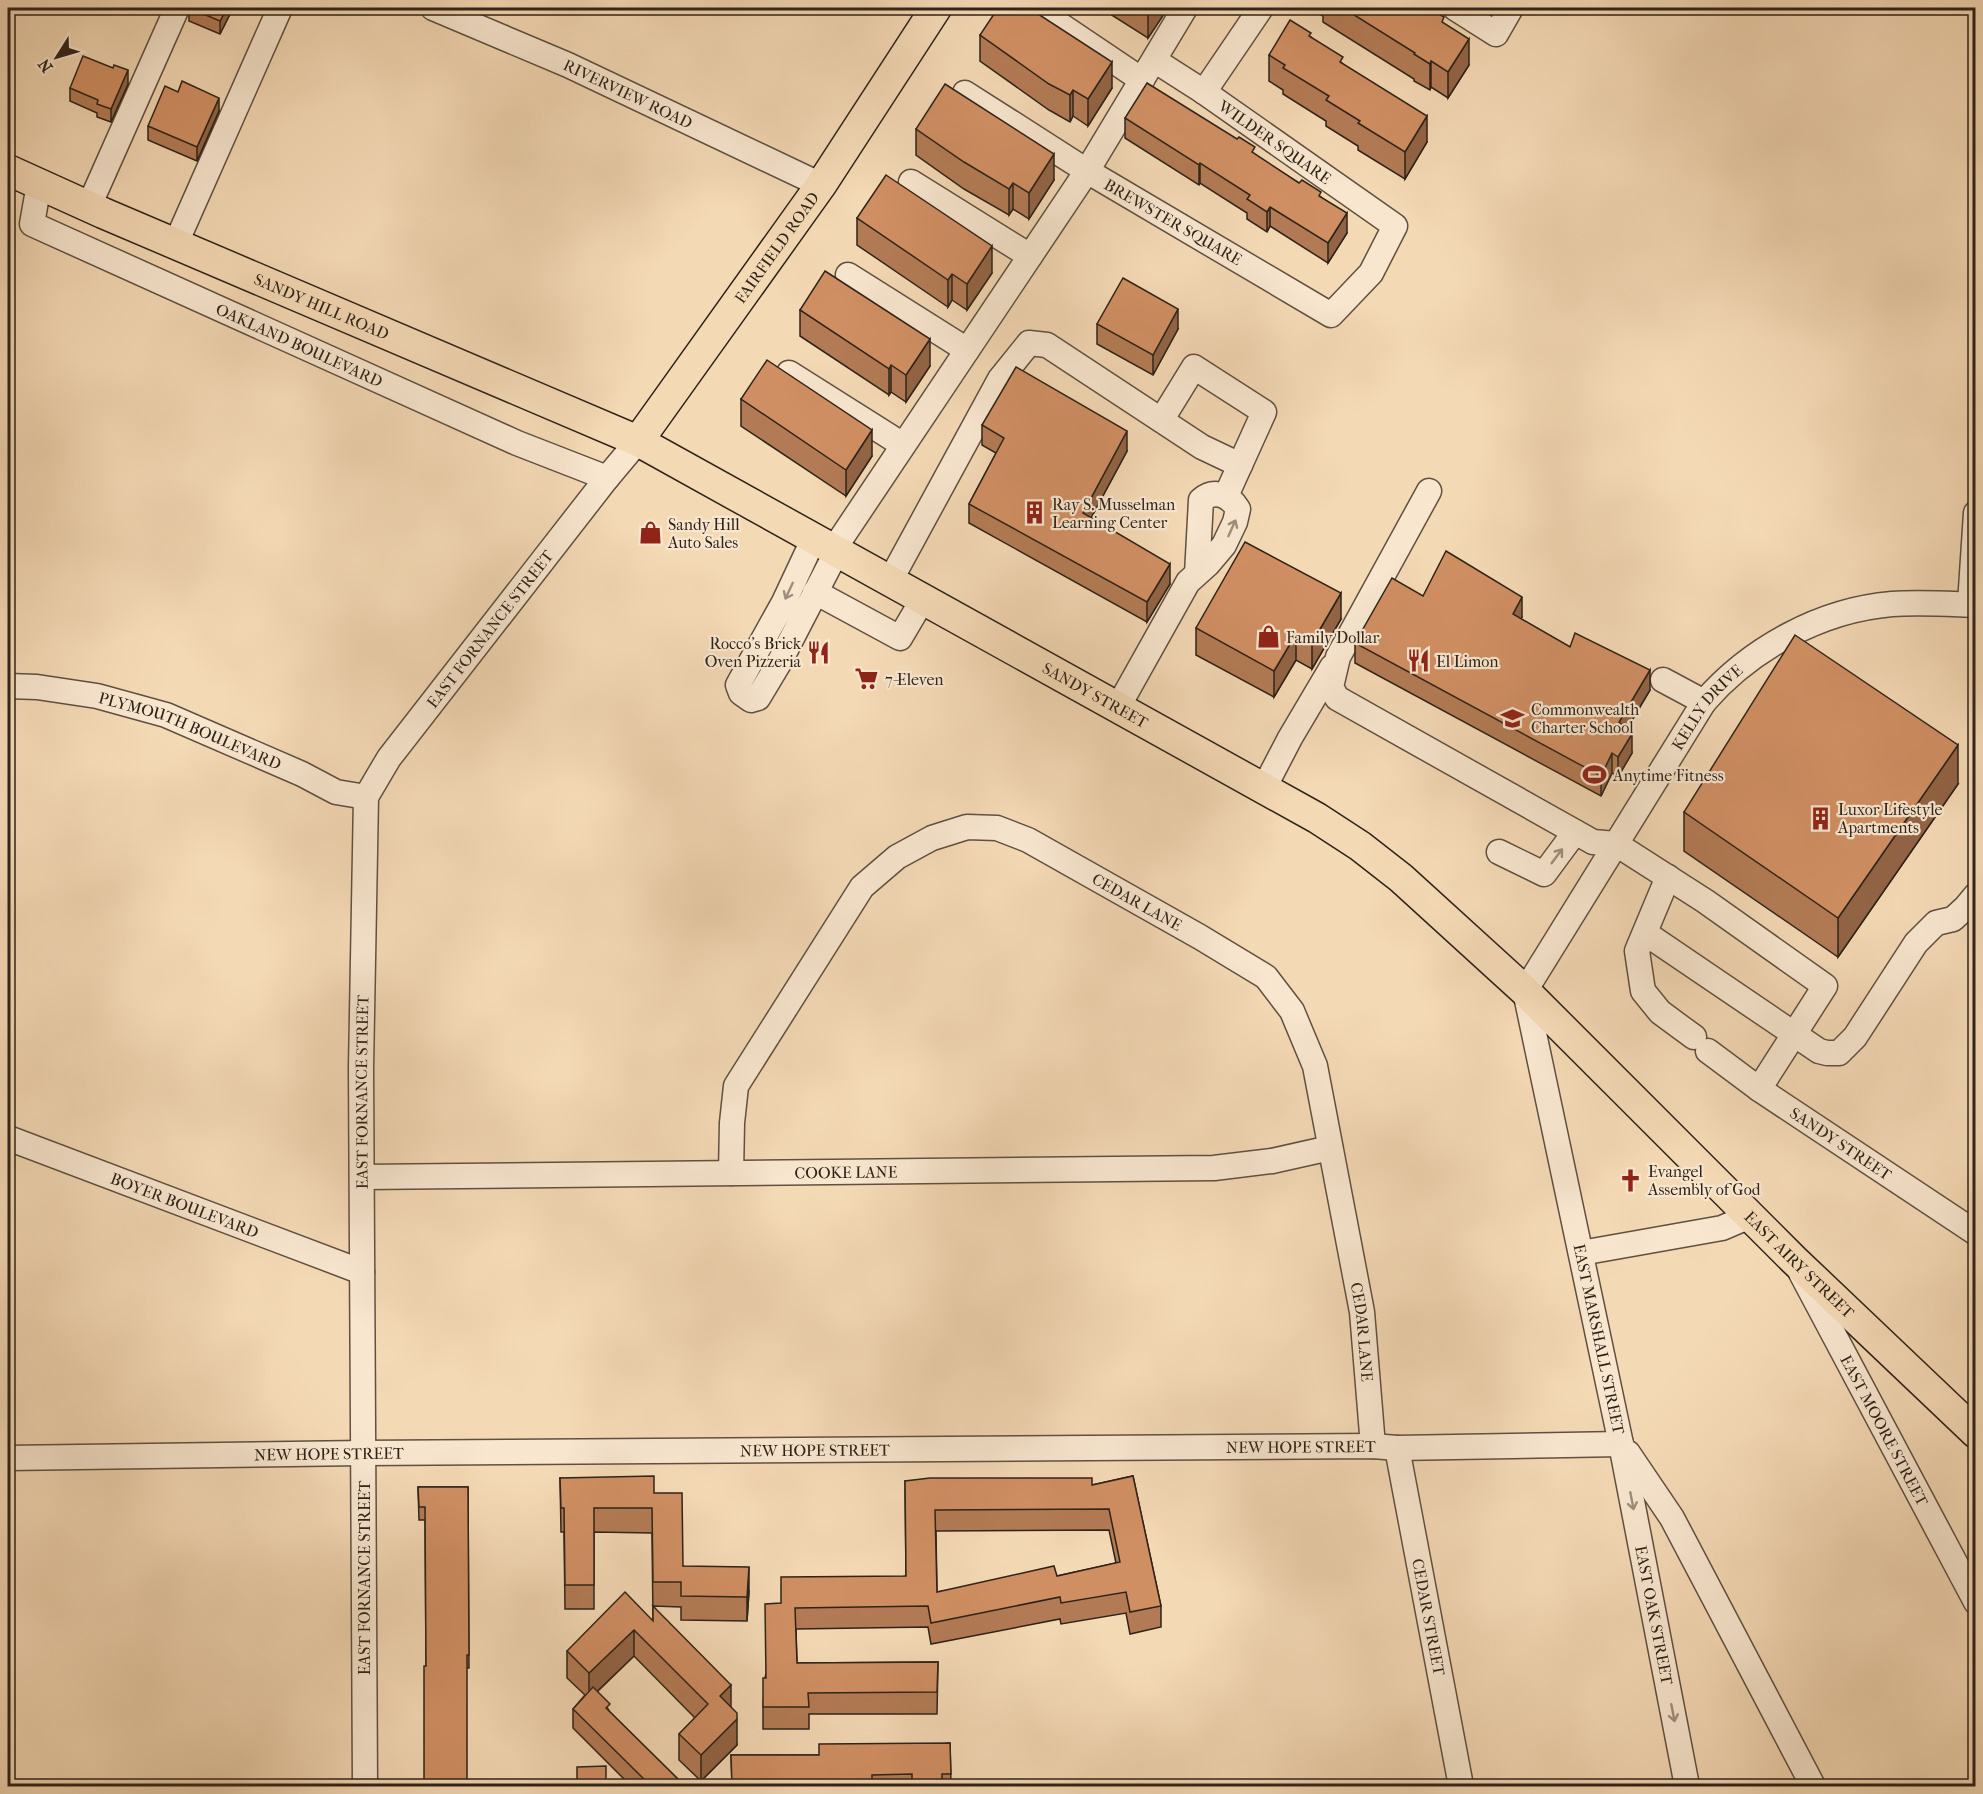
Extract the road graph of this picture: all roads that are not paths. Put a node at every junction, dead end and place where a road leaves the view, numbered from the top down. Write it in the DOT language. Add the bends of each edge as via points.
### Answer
graph roads {
  1 [pos="177,8"];
  2 [pos="280,8"];
  3 [pos="433,8"];
  4 [pos="936,8"];
  5 [pos="1185,8"];
  6 [pos="1262,8"];
  7 [pos="1455,8"];
  8 [pos="1511,8"];
  9 [pos="1038,10"];
  10 [pos="1148,70"];
  11 [pos="1204,92"];
  12 [pos="965,93"];
  13 [pos="8,170"];
  14 [pos="1087,171"];
  15 [pos="911,182"];
  16 [pos="39,184"];
  17 [pos="821,185"];
  18 [pos="89,206"];
  19 [pos="176,243"];
  20 [pos="1030,256"];
  21 [pos="848,275"];
  22 [pos="1331,315"];
  23 [pos="968,350"];
  24 [pos="789,373"];
  25 [pos="1161,419"];
  26 [pos="638,441"];
  27 [pos="903,445"];
  28 [pos="1240,465"];
  29 [pos="607,478"];
  30 [pos="1429,491"];
  31 [pos="1976,513"];
  32 [pos="828,546"];
  33 [pos="890,581"];
  34 [pos="815,592"];
  35 [pos="923,599"];
  36 [pos="1973,605"];
  37 [pos="1338,657"];
  38 [pos="1663,680"];
  39 [pos="8,686"];
  40 [pos="1704,702"];
  41 [pos="1118,707"];
  42 [pos="1264,788"];
  43 [pos="366,797"];
  44 [pos="1575,832"];
  45 [pos="1616,844"];
  46 [pos="1499,852"];
  47 [pos="1668,877"];
  48 [pos="1976,895"];
  49 [pos="1645,933"];
  50 [pos="1525,991"];
  51 [pos="1794,1034"];
  52 [pos="1760,1089"];
  53 [pos="8,1138"];
  54 [pos="1330,1148"];
  55 [pos="731,1173"];
  56 [pos="362,1177"];
  57 [pos="1750,1216"];
  58 [pos="1976,1233"];
  59 [pos="1581,1253"];
  60 [pos="1794,1260"];
  61 [pos="362,1272"];
  62 [pos="1976,1433"];
  63 [pos="1621,1444"];
  64 [pos="1372,1446"];
  65 [pos="1397,1448"];
  66 [pos="363,1453"];
  67 [pos="8,1458"];
  68 [pos="1976,1602"];
  69 [pos="365,1786"];
  70 [pos="1461,1786"];
  71 [pos="1687,1786"];
  72 [pos="1813,1786"];
  1 -- 18 [label="street"];
  2 -- 19 [label="street"];
  3 -- 17 [label="street, RIVERVIEW ROAD" via="568,65"];
  4 -- 17 [label="main road, FAIRFIELD ROAD"];
  5 -- 10 [label="street, BREWSTER SQUARE"];
  6 -- 11 [label="street"];
  7 -- 8 [label="street" via="1496,34"];
  9 -- 10 [label="street, WILDER SQUARE"];
  10 -- 11 [label="street, WILDER SQUARE"];
  10 -- 14 [label="street, BREWSTER SQUARE"];
  11 -- 22 [label="street, WILDER SQUARE" via="1395,226 1371,273"];
  12 -- 14 [label="street"];
  13 -- 16 [label="main road, SANDY HILL ROAD"];
  14 -- 20 [label="street"];
  14 -- 22 [label="street, BREWSTER SQUARE"];
  15 -- 20 [label="street"];
  16 -- 18 [label="main road, SANDY HILL ROAD"];
  16 -- 29 [label="street, OAKLAND BOULEVARD" via="32,224 517,443"];
  17 -- 26 [label="main road, FAIRFIELD ROAD"];
  18 -- 19 [label="main road, SANDY HILL ROAD"];
  19 -- 26 [label="main road, SANDY HILL ROAD"];
  20 -- 23 [label="street"];
  21 -- 23 [label="street"];
  23 -- 27 [label="street"];
  24 -- 27 [label="street"];
  25 -- 28 [label="street" via="1202,447"];
  25 -- 28 [label="street" via="1194,367 1264,412"];
  25 -- 33 [label="street" via="1047,345 1029,343 1000,379"];
  26 -- 29 [label="street, FAIRFIELD ROAD"];
  26 -- 32 [label="main road, SANDY STREET"];
  27 -- 32 [label="street"];
  28 -- 41 [label="street" via="1226,496 1238,509 1235,522 1220,551 1188,582"];
  29 -- 43 [label="street, EAST FORNANCE STREET" via="389,758"];
  30 -- 37 [label="street"];
  31 -- 36 [label="street"];
  32 -- 33 [label="main road, SANDY STREET"];
  32 -- 34 [label="street"];
  32 -- 34 [label="street, one-way" via="784,602 738,685 741,693 752,700 758,698"];
  33 -- 35 [label="main road, SANDY STREET"];
  34 -- 35 [label="street" via="900,638"];
  35 -- 41 [label="main road, SANDY STREET"];
  36 -- 40 [label="street, KELLY DRIVE" via="1891,604 1814,623 1756,654"];
  37 -- 42 [label="street"];
  37 -- 44 [label="street" via="1331,687 1337,698"];
  38 -- 40 [label="street"];
  39 -- 43 [label="street, PLYMOUTH BOULEVARD" via="97,696 166,715 336,792"];
  40 -- 45 [label="street, KELLY DRIVE"];
  41 -- 42 [label="main road, SANDY STREET"];
  42 -- 50 [label="main road, SANDY STREET" via="1351,840 1401,878"];
  43 -- 56 [label="street, EAST FORNANCE STREET" via="360,1068"];
  44 -- 45 [label="street" via="1593,842"];
  46 -- 44 [label="street, one-way" via="1544,874"];
  45 -- 47 [label="street"];
  45 -- 50 [label="street, KELLY DRIVE"];
  47 -- 49 [label="street, SANDY STREET"];
  47 -- 51 [label="street" via="1825,986"];
  48 -- 51 [label="street" via="1953,920 1936,923 1916,943 1856,1037 1839,1053 1819,1051"];
  49 -- 51 [label="street"];
  49 -- 52 [label="street, SANDY STREET" via="1637,951 1643,992 1660,1012"];
  50 -- 57 [label="main road, EAST AIRY STREET"];
  50 -- 59 [label="street, EAST MARSHALL STREET"];
  51 -- 52 [label="street"];
  52 -- 58 [label="street, SANDY STREET"];
  53 -- 61 [label="street, BOYER BOULEVARD"];
  54 -- 55 [label="street, COOKE LANE" via="1272,1161 1214,1167"];
  54 -- 55 [label="street, CEDAR LANE" via="1315,1066 1292,1011 1266,977 1028,840 997,828 967,827 932,838 897,857 862,887 736,1086"];
  54 -- 64 [label="street, CEDAR LANE" via="1362,1312"];
  55 -- 56 [label="street, COOKE LANE"];
  56 -- 61 [label="street, EAST FORNANCE STREET"];
  57 -- 59 [label="street" via="1722,1228"];
  57 -- 60 [label="main road, EAST AIRY STREET"];
  59 -- 63 [label="street, EAST MARSHALL STREET"];
  60 -- 62 [label="main road, EAST AIRY STREET"];
  60 -- 68 [label="street, EAST MOORE STREET"];
  61 -- 66 [label="street, EAST FORNANCE STREET"];
  63 -- 65 [label="street, NEW HOPE STREET"];
  63 -- 71 [label="street, EAST OAK STREET, one-way"];
  63 -- 72 [label="street, EAST MARSHALL STREET" via="1672,1518"];
  64 -- 65 [label="street, NEW HOPE STREET"];
  64 -- 66 [label="street, NEW HOPE STREET"];
  65 -- 70 [label="street, CEDAR STREET"];
  66 -- 67 [label="street, NEW HOPE STREET"];
  66 -- 69 [label="street, EAST FORNANCE STREET"];
}
